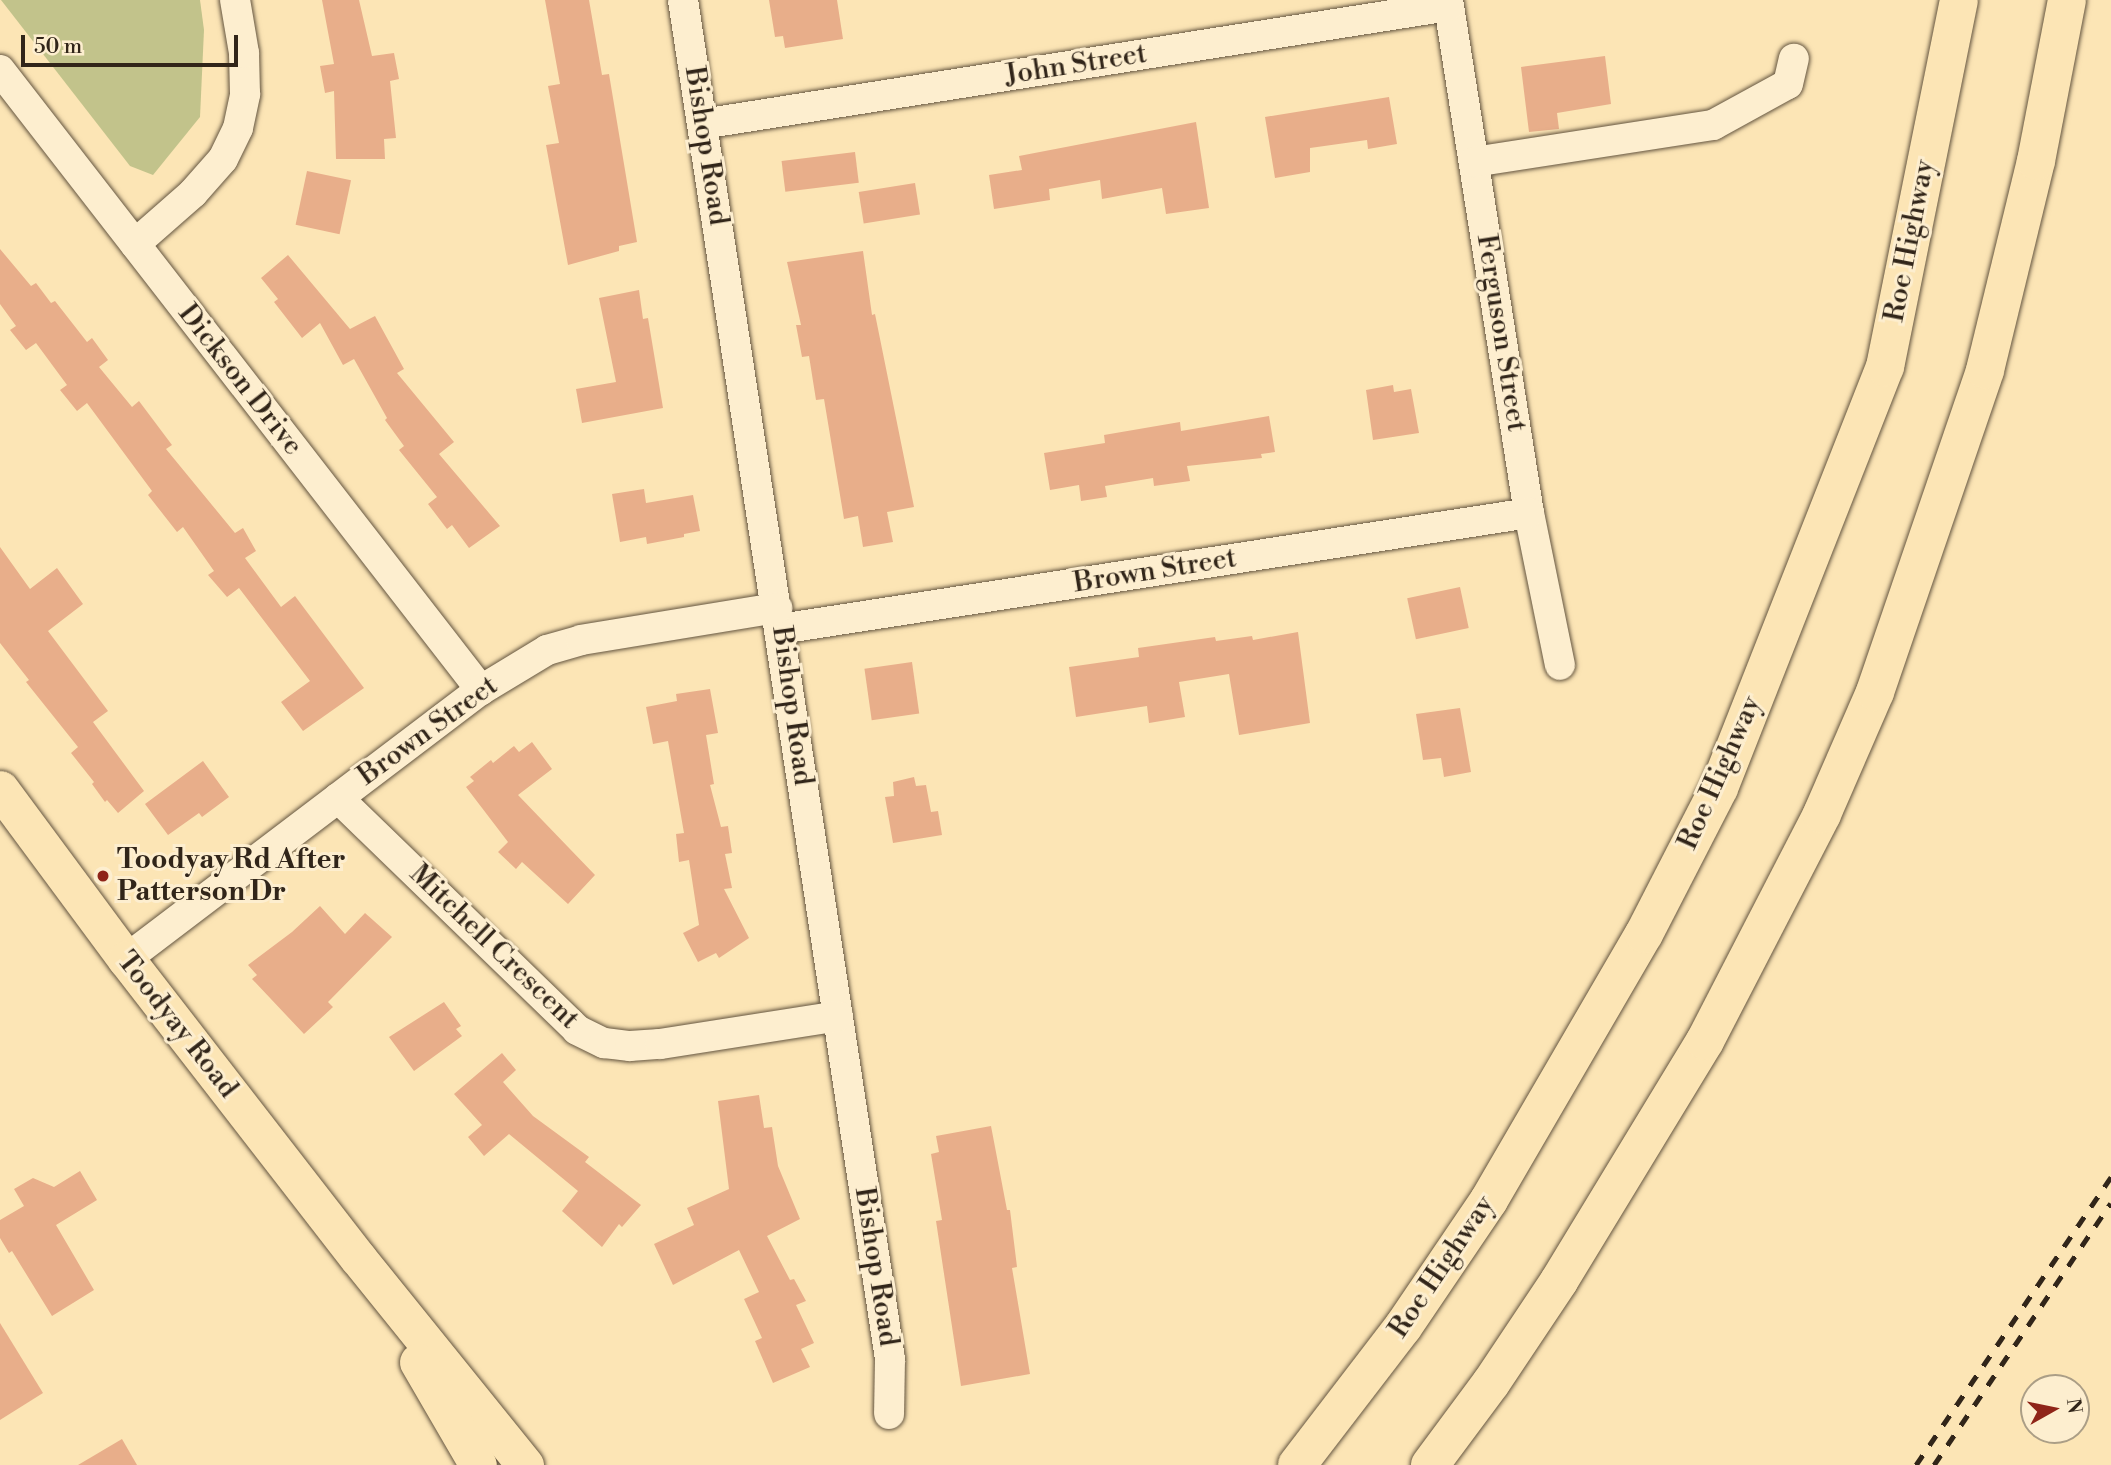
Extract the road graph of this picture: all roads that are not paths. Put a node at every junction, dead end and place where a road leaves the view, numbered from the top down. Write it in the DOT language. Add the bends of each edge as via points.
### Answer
graph roads {
  1 [pos="235,0"];
  2 [pos="683,0"];
  3 [pos="1959,0"];
  4 [pos="2067,0"];
  5 [pos="1448,3"];
  6 [pos="1794,59"];
  7 [pos="0,70"];
  8 [pos="702,124"];
  9 [pos="1474,162"];
  10 [pos="135,244"];
  11 [pos="1529,513"];
  12 [pos="779,619"];
  13 [pos="1560,665"];
  14 [pos="481,690"];
  15 [pos="0,789"];
  16 [pos="338,798"];
  17 [pos="126,958"];
  18 [pos="838,1016"];
  19 [pos="358,1258"];
  20 [pos="889,1414"];
  21 [pos="478,1465"];
  22 [pos="524,1465"];
  23 [pos="1297,1465"];
  24 [pos="1430,1465"];
  1 -- 10 [label="street" via="245,94 238,128 223,159 193,193"];
  2 -- 8 [label="street, Bishop Road"];
  3 -- 23 [label="highway, Roe Highway" via="1885,367 1718,788 1644,934 1489,1200 1403,1327"];
  4 -- 24 [label="highway" via="2036,161 1984,370 1870,705 1822,814 1706,1041 1559,1281"];
  5 -- 8 [label="street, John Street"];
  5 -- 9 [label="street, Ferguson Street"];
  6 -- 9 [label="street" via="1788,84 1713,125"];
  7 -- 10 [label="street, Dickson Drive"];
  8 -- 12 [label="street, Bishop Road"];
  9 -- 11 [label="street, Ferguson Street"];
  10 -- 14 [label="street, Dickson Drive"];
  11 -- 12 [label="street, Brown Street"];
  11 -- 13 [label="street, Ferguson Street"];
  12 -- 14 [label="street, Brown Street" via="581,640 547,650"];
  12 -- 18 [label="street, Bishop Road"];
  14 -- 16 [label="street, Brown Street"];
  15 -- 17 [label="main road, Toodyay Road"];
  16 -- 17 [label="street, Brown Street"];
  16 -- 18 [label="street, Mitchell Crescent" via="577,1030 604,1043 660,1044"];
  17 -- 19 [label="main road, Toodyay Road"];
  18 -- 20 [label="street, Bishop Road" via="890,1359"];
  19 -- 21 [label="main road, Toodyay Road"];
  19 -- 22 [label="main road, Toodyay Road"];
}
